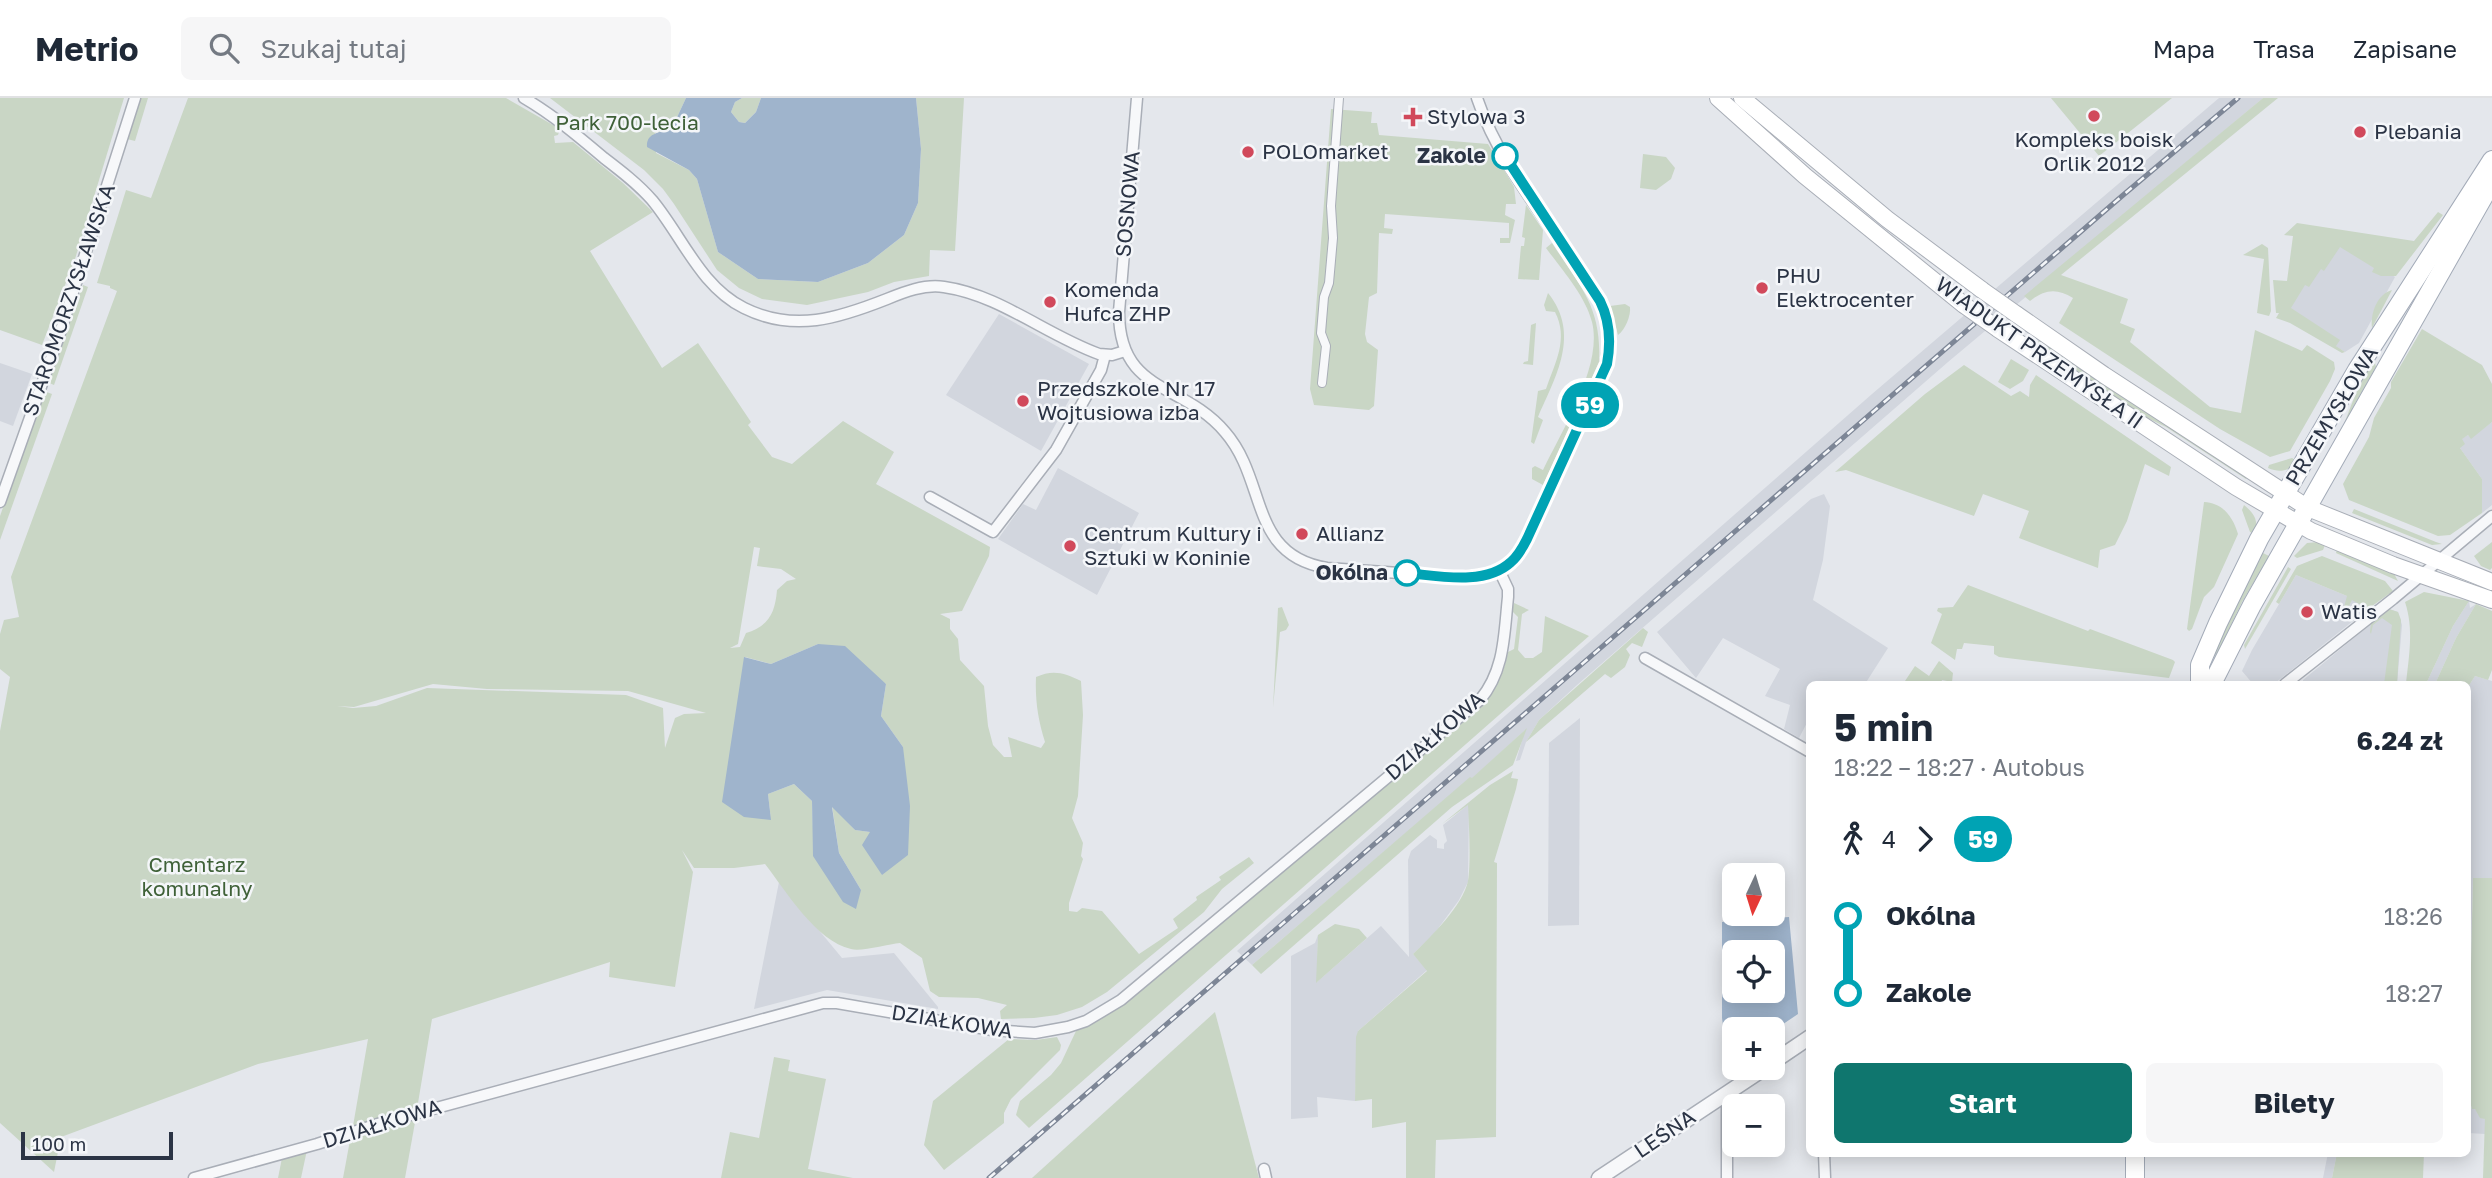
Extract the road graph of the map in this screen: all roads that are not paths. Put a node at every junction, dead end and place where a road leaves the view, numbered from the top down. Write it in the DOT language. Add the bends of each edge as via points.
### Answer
graph roads {
  1 [pos="135,98"];
  2 [pos="523,98"];
  3 [pos="1137,98"];
  4 [pos="1339,98"];
  5 [pos="1477,98"];
  6 [pos="1718,98"];
  7 [pos="1742,98"];
  8 [pos="2492,160"];
  9 [pos="2492,182"];
  10 [pos="2479,205"];
  11 [pos="1125,351"];
  12 [pos="1105,355"];
  13 [pos="1322,383"];
  14 [pos="2285,494"];
  15 [pos="930,497"];
  16 [pos="0,502"];
  17 [pos="2308,508"];
  18 [pos="2276,511"];
  19 [pos="2492,516"];
  20 [pos="2299,524"];
  21 [pos="2438,560"];
  22 [pos="1499,570"];
  23 [pos="2420,575"];
  24 [pos="2492,582"];
  25 [pos="2492,600"];
  26 [pos="1645,658"];
  27 [pos="2200,681"];
  28 [pos="2210,681"];
  29 [pos="2290,681"];
  30 [pos="1806,750"];
  31 [pos="1806,1041"];
  32 [pos="1785,1054"];
  33 [pos="1747,1080"];
  34 [pos="1727,1093"];
  35 [pos="1824,1157"];
  36 [pos="2135,1157"];
  37 [pos="194,1178"];
  38 [pos="1599,1178"];
  39 [pos="1727,1178"];
  40 [pos="1825,1178"];
  41 [pos="2135,1178"];
  1 -- 16 [label="street, STAROMORZYSŁAWSKA"];
  2 -- 12 [label="street" via="570,130 649,197 708,280 751,311 806,322 845,315 915,289 945,287 981,297"];
  3 -- 11 [label="street, SOSNOWA" via="1119,312"];
  4 -- 13 [label="street" via="1332,253 1321,333 1326,346"];
  5 -- 22 [label="street" via="1514,170 1600,301 1610,337 1600,382 1527,539 1511,563"];
  6 -- 18 [label="main road, WIADUKT PRZEMYSŁA II, bridge" via="1805,176 1964,305"];
  7 -- 14 [label="main road, WIADUKT PRZEMYSŁA II, bridge" via="1933,255"];
  8 -- 10 [label="main road, PRZEMYSŁOWA"];
  9 -- 10 [label="main road, PRZEMYSŁOWA"];
  10 -- 14 [label="main road, PRZEMYSŁOWA" via="2357,370"];
  10 -- 17 [label="main road, PRZEMYSŁOWA"];
  11 -- 12 [label="street"];
  11 -- 22 [label="street" via="1145,377 1204,412 1224,430 1242,454 1269,529 1298,559 1327,568 1457,577"];
  12 -- 15 [label="street" via="1056,450 993,532"];
  14 -- 17 [label="main road, WIADUKT PRZEMYSŁA II"];
  14 -- 18 [label="main road, PRZEMYSŁOWA"];
  17 -- 20 [label="main road, PRZEMYSŁOWA"];
  17 -- 21 [label="main road, WIADUKT PRZEMYSŁA II"];
  18 -- 20 [label="main road, WIADUKT PRZEMYSŁA II"];
  18 -- 27 [label="main road, PRZEMYSŁOWA" via="2218,623 2200,665"];
  19 -- 21 [label="street"];
  20 -- 23 [label="main road, WIADUKT PRZEMYSŁA II"];
  20 -- 28 [label="main road, PRZEMYSŁOWA"];
  21 -- 23 [label="street"];
  21 -- 24 [label="main road, WIADUKT PRZEMYSŁA II"];
  22 -- 37 [label="street, DZIAŁKOWA" via="1508,589 1502,656 1494,681 1480,700 1121,1000 1086,1021 1050,1031 1014,1033 823,1003 381,1122"];
  23 -- 25 [label="main road, WIADUKT PRZEMYSŁA II"];
  23 -- 29 [label="street"];
  26 -- 30 [label="street"];
  31 -- 32 [label="street"];
  33 -- 34 [label="street, LEŚNA"];
  34 -- 38 [label="street, LEŚNA"];
  34 -- 39 [label="street"];
  35 -- 40 [label="street"];
  36 -- 41 [label="main road"];
}
